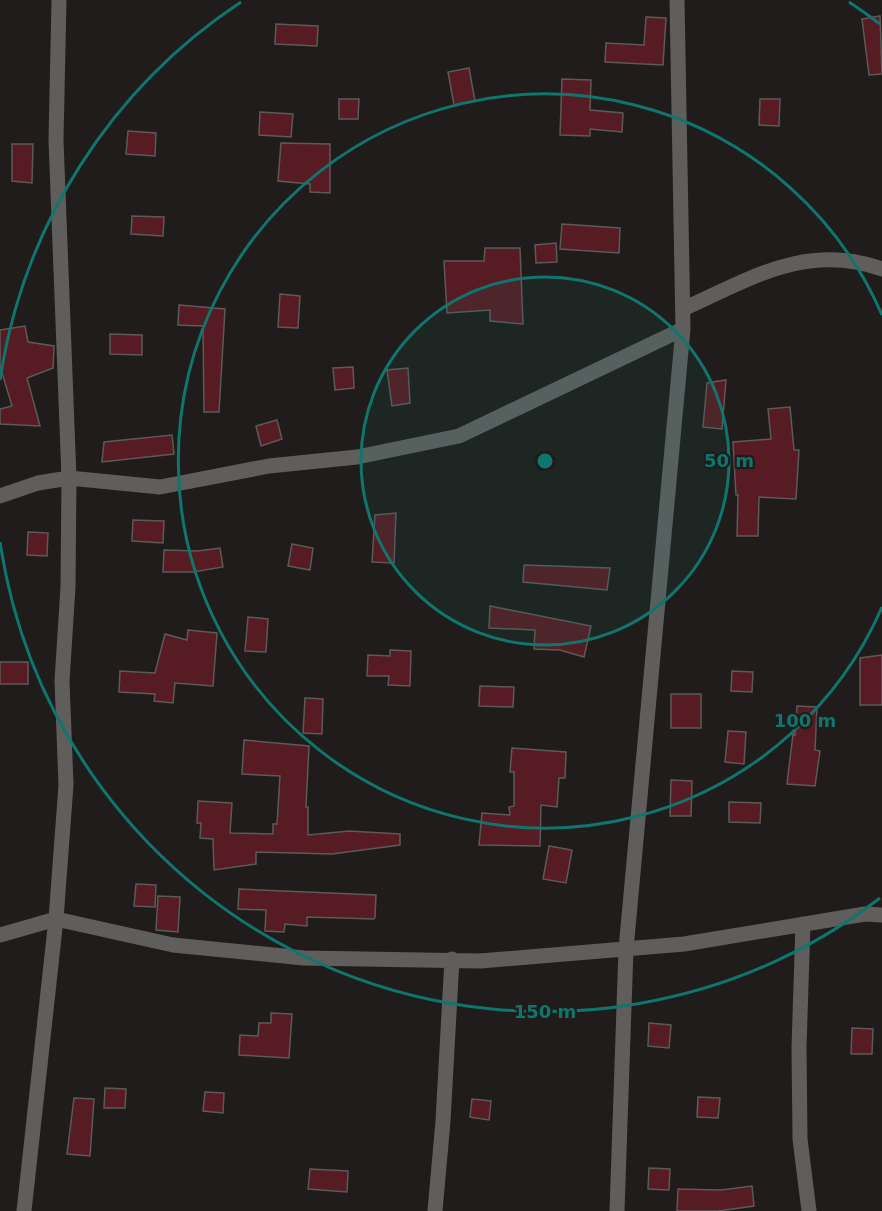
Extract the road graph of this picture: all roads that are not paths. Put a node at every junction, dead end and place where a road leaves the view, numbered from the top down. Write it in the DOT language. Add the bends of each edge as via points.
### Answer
graph roads {
  1 [pos="59,0"];
  2 [pos="677,0"];
  3 [pos="882,269"];
  4 [pos="683,309"];
  5 [pos="683,330"];
  6 [pos="69,478"];
  7 [pos="0,495"];
  8 [pos="882,915"];
  9 [pos="56,919"];
  10 [pos="803,924"];
  11 [pos="0,935"];
  12 [pos="626,949"];
  13 [pos="452,959"];
  14 [pos="24,1211"];
  15 [pos="435,1211"];
  16 [pos="617,1211"];
  17 [pos="809,1211"];
  1 -- 6 [label="street" via="56,140"];
  2 -- 4 [label="street"];
  3 -- 4 [label="street" via="836,259 784,264"];
  4 -- 5 [label="street"];
  5 -- 6 [label="street" via="459,436 357,457 268,466 160,487"];
  5 -- 12 [label="street"];
  6 -- 7 [label="street"];
  6 -- 9 [label="street" via="62,681 66,785"];
  8 -- 10 [label="street"];
  9 -- 11 [label="street"];
  9 -- 13 [label="street" via="173,945 304,958"];
  9 -- 14 [label="street"];
  10 -- 12 [label="street" via="684,945"];
  10 -- 17 [label="street" via="800,1139"];
  12 -- 13 [label="street" via="480,961"];
  12 -- 16 [label="street"];
  13 -- 15 [label="street"];
}
